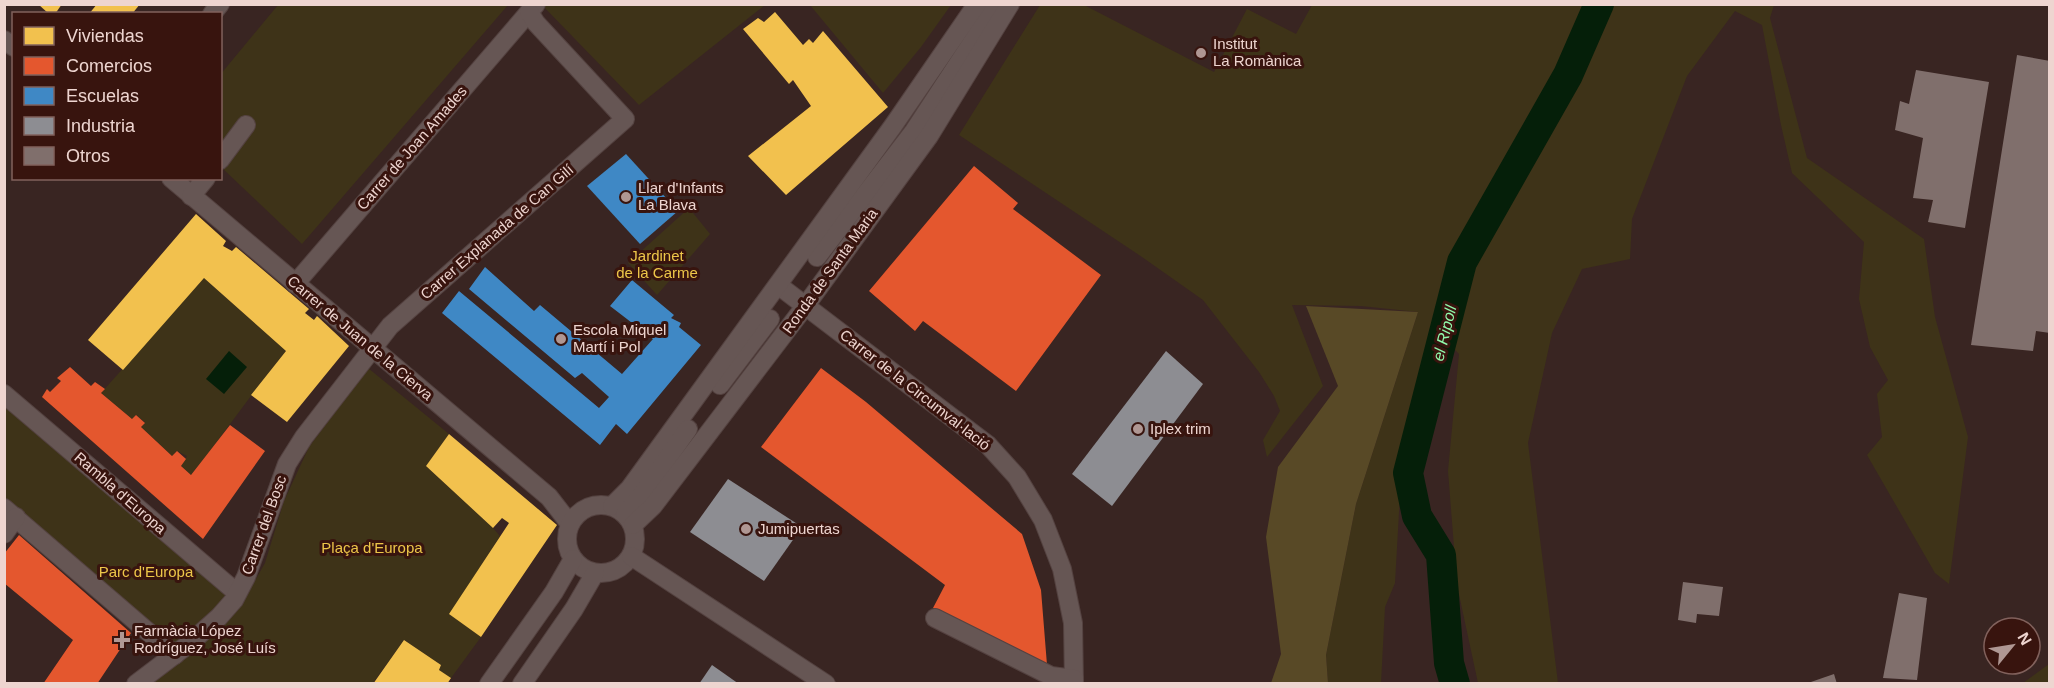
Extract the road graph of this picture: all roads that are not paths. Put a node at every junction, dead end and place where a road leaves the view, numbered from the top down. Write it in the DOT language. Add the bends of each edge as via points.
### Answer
graph roads {
  1 [pos="977,4"];
  2 [pos="994,4"];
  3 [pos="1010,4"];
  4 [pos="532,8"];
  5 [pos="246,125"];
  6 [pos="222,157"];
  7 [pos="173,180"];
  8 [pos="204,180"];
  9 [pos="192,196"];
  10 [pos="817,257"];
  11 [pos="295,284"];
  12 [pos="778,285"];
  13 [pos="806,305"];
  14 [pos="770,319"];
  15 [pos="372,348"];
  16 [pos="4,394"];
  17 [pos="549,497"];
  18 [pos="591,506"];
  19 [pos="10,512"];
  20 [pos="623,515"];
  21 [pos="570,524"];
  22 [pos="4,534"];
  23 [pos="632,556"];
  24 [pos="584,567"];
  25 [pos="236,592"];
  26 [pos="935,618"];
  27 [pos="175,655"];
  28 [pos="1074,681"];
  29 [pos="136,684"];
  30 [pos="489,684"];
  31 [pos="503,684"];
  32 [pos="522,684"];
  33 [pos="826,684"];
  1 -- 12 [label="street"];
  2 -- 10 [label="street, Ronda de Santa Maria" via="914,131"];
  3 -- 13 [label="street, Ronda de Santa Maria" via="929,136"];
  4 -- 11 [label="street, Carrer de Joan Amades"];
  4 -- 15 [label="street, Carrer Explanada de Can Gilí" via="536,23 625,119 390,326"];
  5 -- 6 [label="street"];
  7 -- 9 [label="street, Carrer de Juan de la Cierva"];
  8 -- 9 [label="street"];
  9 -- 11 [label="street, Carrer de Juan de la Cierva"];
  11 -- 15 [label="street, Carrer de Juan de la Cierva"];
  12 -- 13 [label="street, Carrer de la Circumval·lació"];
  12 -- 20 [label="street" via="630,488"];
  13 -- 20 [label="street, Ronda de Santa Maria" via="653,506"];
  13 -- 28 [label="street, Carrer de la Circumval·lació" via="988,445 1017,477 1042,520 1062,569 1073,624"];
  14 -- 20 [label="street, Ronda de Santa Maria"];
  15 -- 17 [label="street, Carrer de Juan de la Cierva"];
  15 -- 25 [label="street, Carrer del Bosc" via="287,464 246,577"];
  16 -- 25 [label="street, Rambla d'Europa"];
  17 -- 18 [label="street, Carrer de Juan de la Cierva"];
  17 -- 21 [label="street, Carrer de Juan de la Cierva"];
  18 -- 20 [label="street" via="602,505"];
  18 -- 21 [label="street"];
  19 -- 22 [label="street"];
  19 -- 27 [label="street"];
  20 -- 23 [label="street" via="636,538"];
  21 -- 24 [label="street" via="569,550"];
  23 -- 24 [label="street" via="607,573"];
  23 -- 33 [label="street"];
  24 -- 30 [label="street" via="554,592"];
  24 -- 31 [label="street"];
  24 -- 32 [label="street" via="574,609"];
  25 -- 27 [label="street, Carrer del Bosc" via="219,617"];
  26 -- 28 [label="street" via="1051,676"];
  27 -- 29 [label="street, Carrer del Bosc"];
}
